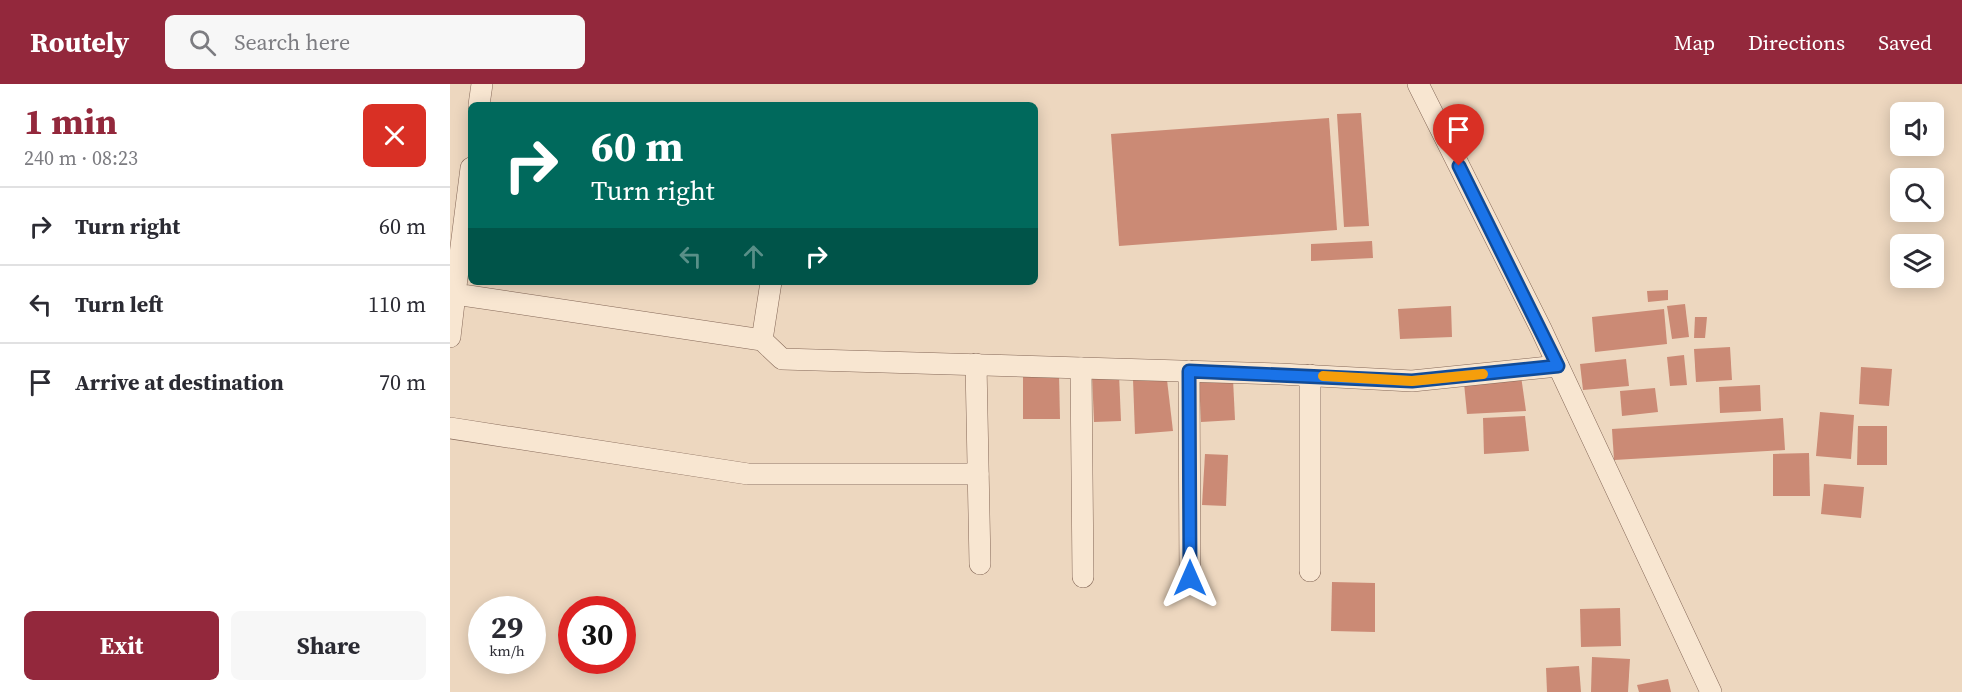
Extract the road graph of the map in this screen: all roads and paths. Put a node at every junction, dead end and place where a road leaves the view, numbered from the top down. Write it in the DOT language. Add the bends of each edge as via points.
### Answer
graph roads {
  1 [pos="482,84"];
  2 [pos="1418,84"];
  3 [pos="479,102"];
  4 [pos="468,191"];
  5 [pos="771,285"];
  6 [pos="455,294"];
  7 [pos="450,337"];
  8 [pos="762,340"];
  9 [pos="976,364"];
  10 [pos="1558,366"];
  11 [pos="1082,368"];
  12 [pos="1189,371"];
  13 [pos="1310,375"];
  14 [pos="450,428"];
  15 [pos="978,474"];
  16 [pos="980,564"];
  17 [pos="1310,571"];
  18 [pos="1083,577"];
  19 [pos="1190,578"];
  20 [pos="1711,692"];
  1 -- 3 [label="street"];
  2 -- 10 [label="street"];
  4 -- 6 [label="street"];
  5 -- 8 [label="street"];
  6 -- 7 [label="street"];
  6 -- 8 [label="street"];
  8 -- 9 [label="street" via="782,358"];
  9 -- 11 [label="street"];
  9 -- 15 [label="street"];
  10 -- 13 [label="street" via="1412,381"];
  10 -- 20 [label="street"];
  11 -- 12 [label="street"];
  11 -- 18 [label="street"];
  12 -- 13 [label="street"];
  12 -- 19 [label="street"];
  13 -- 17 [label="street"];
  14 -- 15 [label="street" via="748,474"];
  15 -- 16 [label="street"];
}
